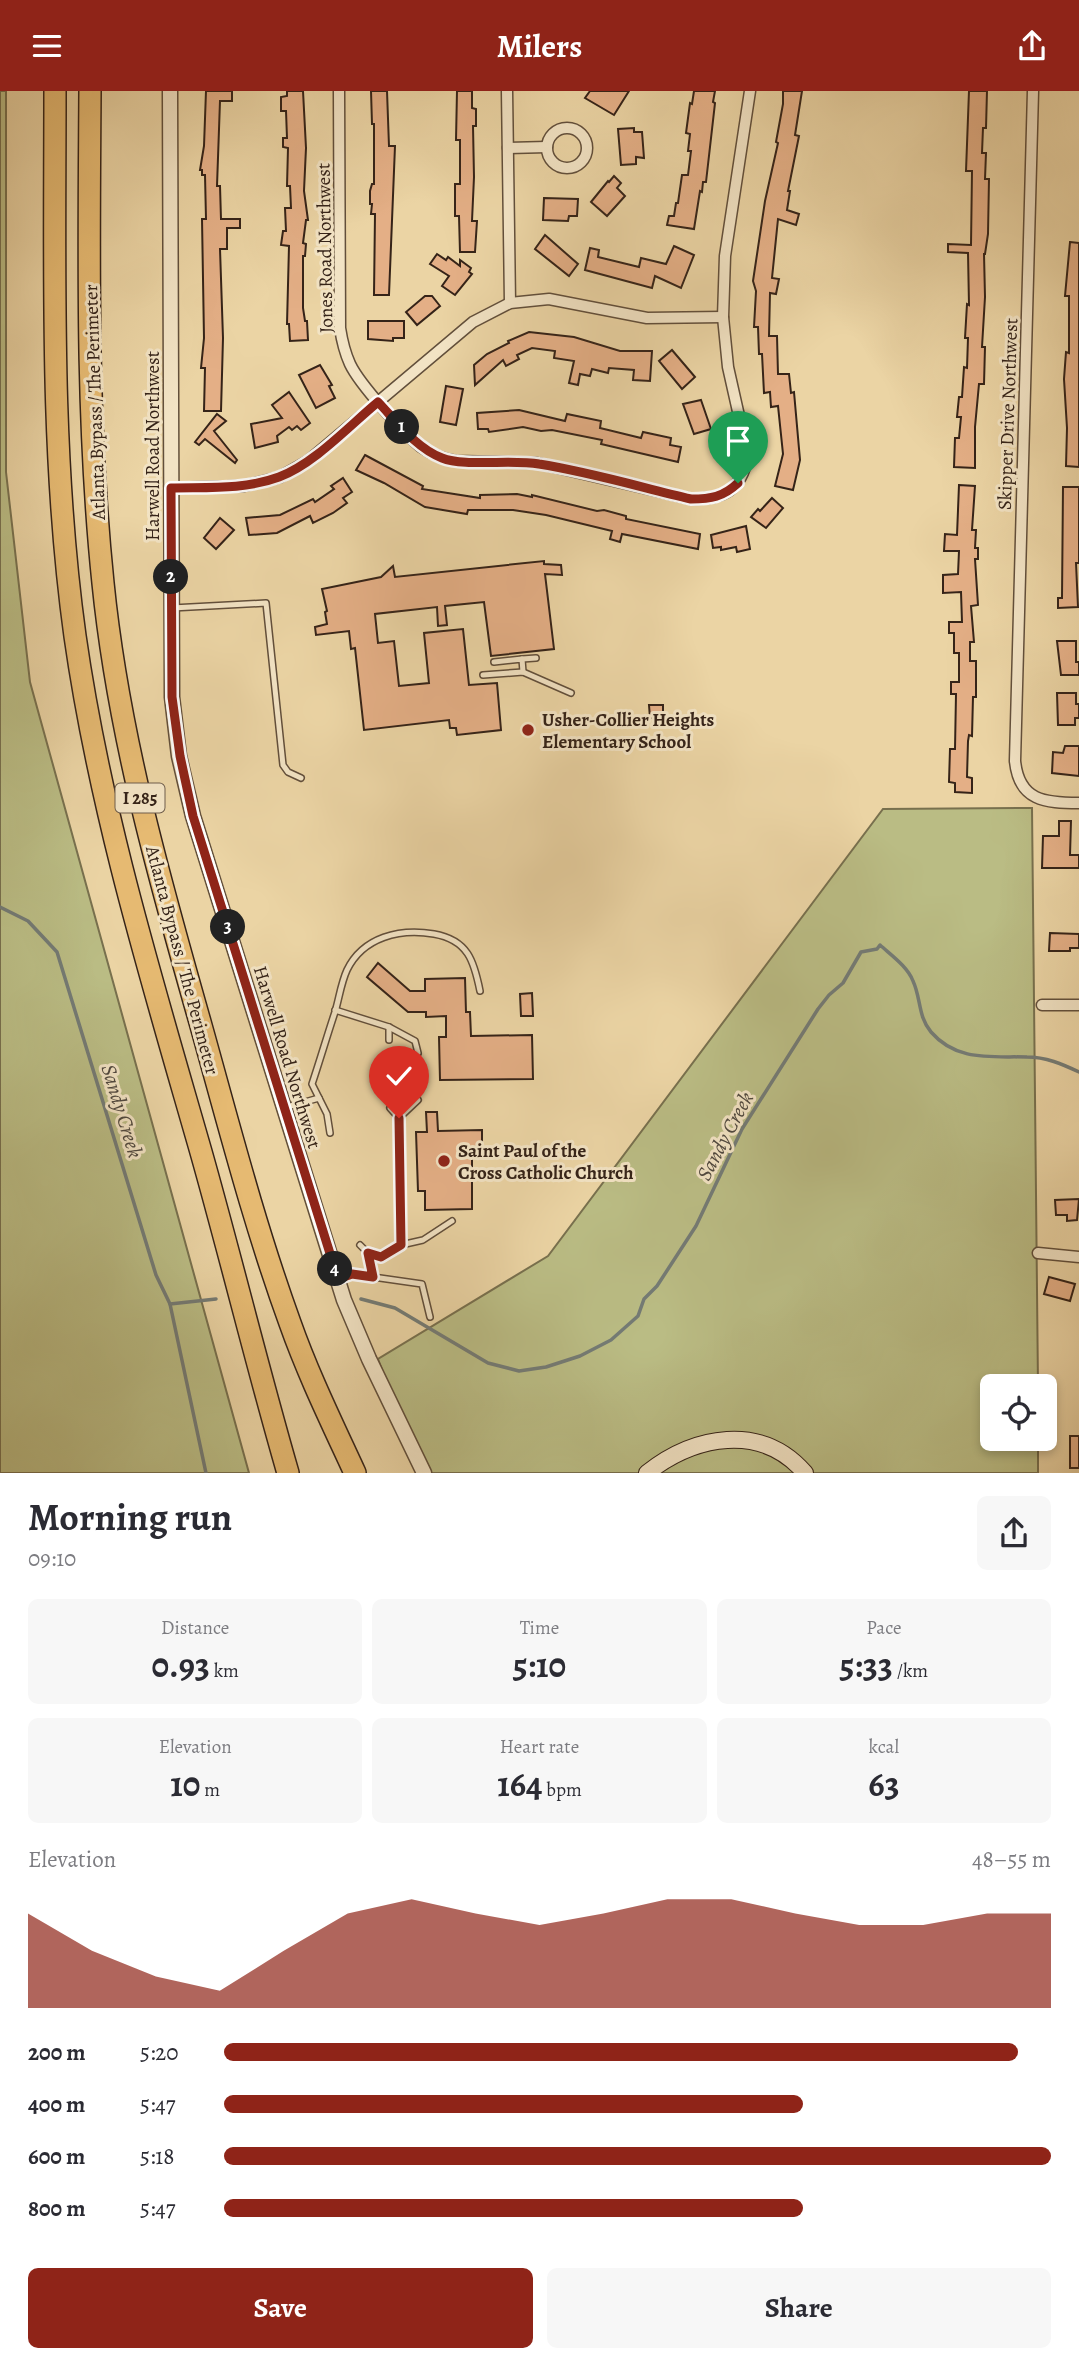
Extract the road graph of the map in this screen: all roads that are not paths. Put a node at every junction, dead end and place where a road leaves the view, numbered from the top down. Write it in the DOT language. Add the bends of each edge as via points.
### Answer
graph roads {
  1 [pos="55,91"];
  2 [pos="90,91"];
  3 [pos="170,91"];
  4 [pos="340,91"];
  5 [pos="507,91"];
  6 [pos="750,91"];
  7 [pos="1033,91"];
  8 [pos="547,147"];
  9 [pos="508,148"];
  10 [pos="510,303"];
  11 [pos="723,317"];
  12 [pos="378,402"];
  13 [pos="171,488"];
  14 [pos="172,608"];
  15 [pos="536,657"];
  16 [pos="522,659"];
  17 [pos="494,662"];
  18 [pos="523,672"];
  19 [pos="483,675"];
  20 [pos="571,693"];
  21 [pos="301,778"];
  22 [pos="1079,803"];
  23 [pos="480,991"];
  24 [pos="1042,1005"];
  25 [pos="1079,1005"];
  26 [pos="335,1010"];
  27 [pos="389,1027"];
  28 [pos="389,1040"];
  29 [pos="418,1053"];
  30 [pos="319,1098"];
  31 [pos="418,1100"];
  32 [pos="284,1108"];
  33 [pos="390,1108"];
  34 [pos="399,1118"];
  35 [pos="330,1133"];
  36 [pos="452,1221"];
  37 [pos="360,1245"];
  38 [pos="401,1245"];
  39 [pos="368,1253"];
  40 [pos="1038,1253"];
  41 [pos="1079,1257"];
  42 [pos="373,1277"];
  43 [pos="338,1279"];
  44 [pos="430,1317"];
  45 [pos="288,1473"];
  46 [pos="355,1473"];
  47 [pos="424,1473"];
  48 [pos="647,1473"];
  49 [pos="805,1473"];
  1 -- 45 [label="highway, Atlanta Bypass / The Perimeter / I 285" via="61,493 75,634 91,734 119,860"];
  2 -- 46 [label="highway, Atlanta Bypass / The Perimeter / I 285" via="93,471 103,585 125,728 157,871 265,1249 308,1369"];
  3 -- 13 [label="street, Harwell Road Northwest"];
  4 -- 12 [label="street, Jones Road Northwest" via="340,328 351,367"];
  5 -- 9 [label="street"];
  6 -- 11 [label="street, Jones Road Northwest" via="725,256"];
  7 -- 22 [label="street, Skipper Drive Northwest" via="1016,772 1028,793 1038,799"];
  8 -- 9 [label="street"];
  9 -- 10 [label="street"];
  10 -- 11 [label="street" via="549,299 647,318"];
  10 -- 12 [label="street" via="473,321"];
  11 -- 12 [label="street, Jones Road Northwest" via="728,367 748,456 738,483 713,499 691,499 537,463 443,459 422,447"];
  12 -- 13 [label="street" via="308,461 280,477 244,486"];
  13 -- 14 [label="street, Harwell Road Northwest"];
  14 -- 21 [label="lane" via="266,603 283,765"];
  14 -- 32 [label="street, Harwell Road Northwest" via="172,697 193,816"];
  15 -- 16 [label="lane"];
  16 -- 17 [label="lane"];
  16 -- 18 [label="lane"];
  18 -- 19 [label="lane"];
  18 -- 20 [label="lane"];
  23 -- 26 [label="lane" via="475,966 463,946 447,937 414,930 366,946 347,970"];
  24 -- 25 [label="street"];
  26 -- 27 [label="lane"];
  26 -- 30 [label="lane" via="312,1084"];
  27 -- 28 [label="lane"];
  27 -- 29 [label="lane" via="415,1041"];
  30 -- 32 [label="lane"];
  30 -- 35 [label="lane"];
  31 -- 34 [label="lane"];
  32 -- 43 [label="street, Harwell Road Northwest"];
  33 -- 34 [label="lane"];
  34 -- 38 [label="lane"];
  36 -- 38 [label="lane" via="423,1240"];
  37 -- 39 [label="lane"];
  38 -- 39 [label="lane" via="381,1257"];
  39 -- 42 [label="lane"];
  40 -- 41 [label="street"];
  42 -- 43 [label="lane" via="352,1274"];
  42 -- 44 [label="lane" via="422,1284"];
  43 -- 47 [label="street, Harwell Road Northwest" via="369,1359"];
  48 -- 49 [label="main road" via="693,1446 731,1439 771,1448"];
}
